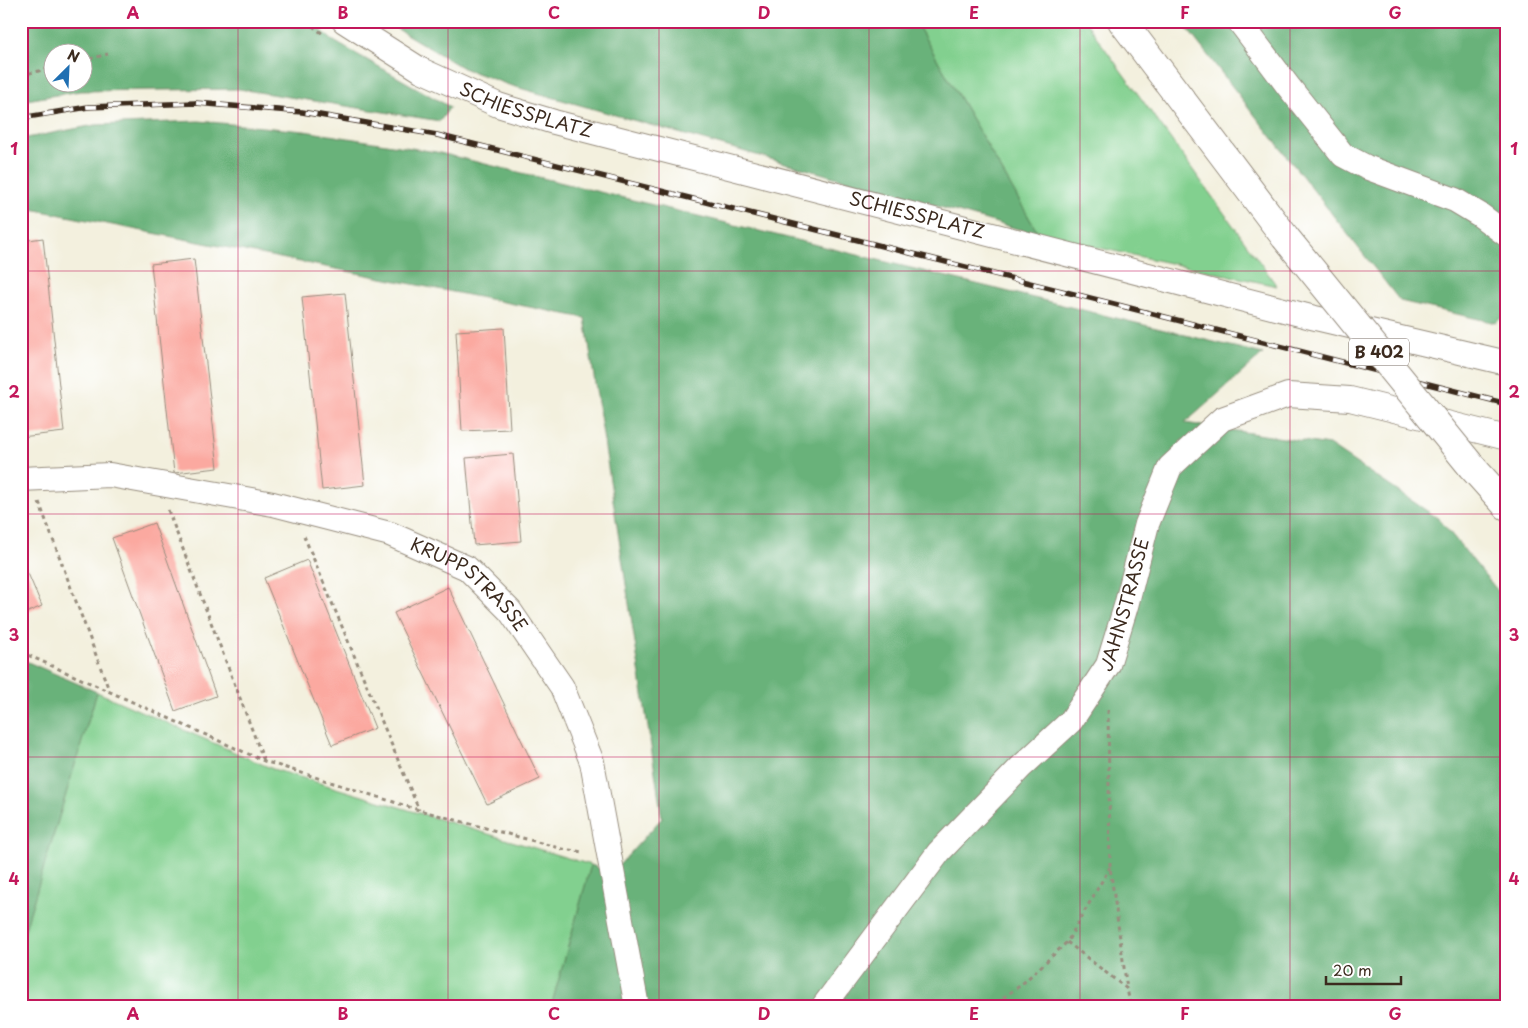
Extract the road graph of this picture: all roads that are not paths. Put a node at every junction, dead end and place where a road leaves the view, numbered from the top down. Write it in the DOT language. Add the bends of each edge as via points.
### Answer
graph roads {
  1 [pos="344,21"];
  2 [pos="1122,21"];
  3 [pos="1239,21"];
  4 [pos="1507,235"];
  5 [pos="1507,363"];
  6 [pos="1507,438"];
  7 [pos="26,479"];
  8 [pos="1507,506"];
  9 [pos="637,1007"];
  10 [pos="823,1007"];
  1 -- 5 [label="street, SCHIESSPLATZ" via="421,70 498,105 554,122 1302,315"];
  2 -- 8 [label="main road, B 402, bridge" via="1285,236"];
  3 -- 4 [label="street" via="1343,155 1366,167 1455,200"];
  6 -- 10 [label="street, JAHNSTRASSE" via="1350,398 1288,395 1222,419 1170,467 1147,524 1108,665 1071,721 1021,767 939,852"];
  7 -- 9 [label="street, KRUPPSTRASSE" via="110,475 273,504 390,534 467,568 510,611 562,687 592,762"];
}
